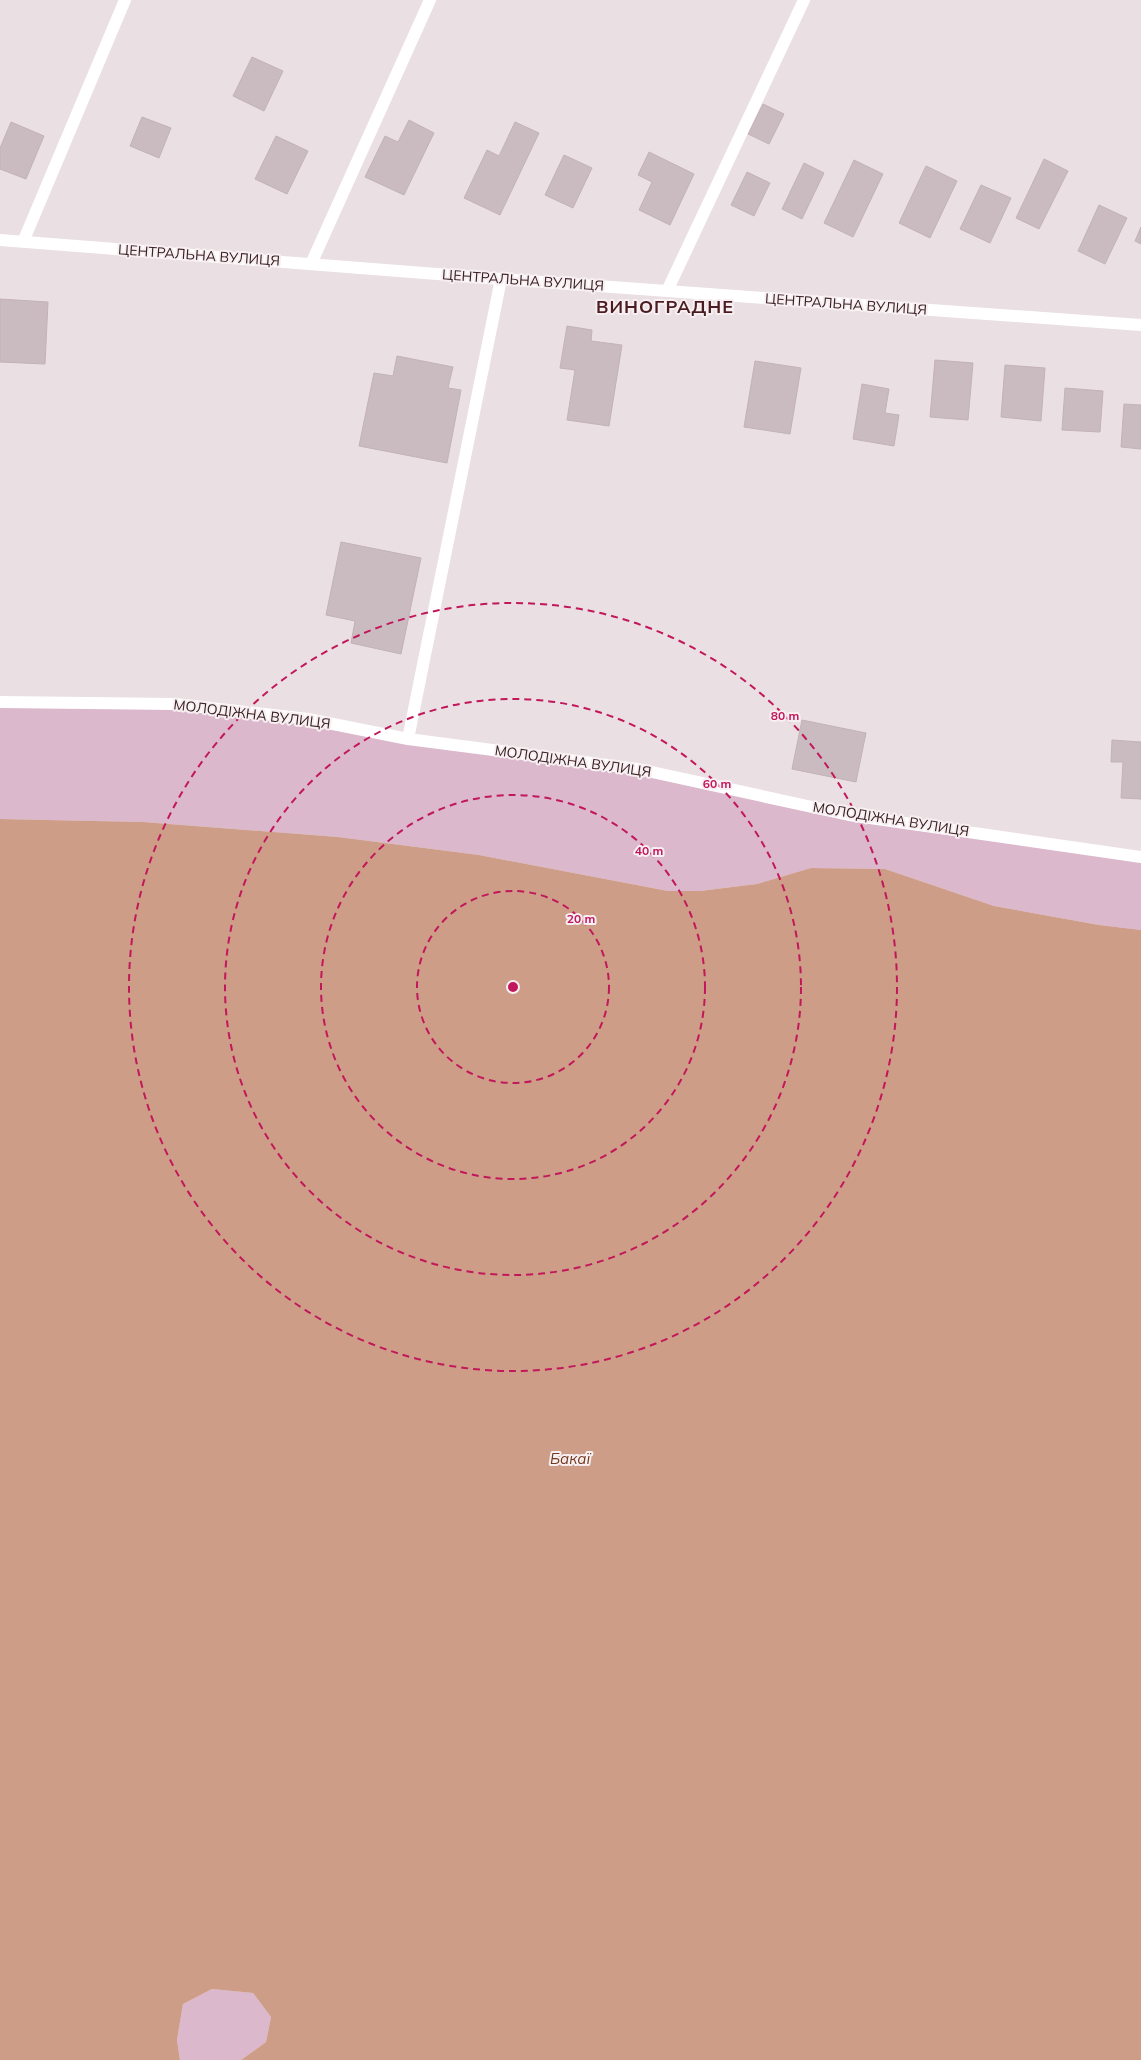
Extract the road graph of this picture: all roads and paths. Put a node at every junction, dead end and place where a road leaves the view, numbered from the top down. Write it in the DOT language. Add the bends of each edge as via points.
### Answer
graph roads {
  1 [pos="125,0"];
  2 [pos="430,0"];
  3 [pos="804,0"];
  4 [pos="0,240"];
  5 [pos="22,242"];
  6 [pos="311,264"];
  7 [pos="501,279"];
  8 [pos="667,291"];
  9 [pos="1141,325"];
  10 [pos="0,702"];
  11 [pos="408,739"];
  12 [pos="1141,857"];
  1 -- 5 [label="street"];
  2 -- 6 [label="street"];
  3 -- 8 [label="street"];
  4 -- 5 [label="street, ЦЕНТРАЛЬНА ВУЛИЦЯ"];
  5 -- 6 [label="street, ЦЕНТРАЛЬНА ВУЛИЦЯ"];
  6 -- 7 [label="street, ЦЕНТРАЛЬНА ВУЛИЦЯ"];
  7 -- 8 [label="street, ЦЕНТРАЛЬНА ВУЛИЦЯ"];
  7 -- 11 [label="street"];
  8 -- 9 [label="street, ЦЕНТРАЛЬНА ВУЛИЦЯ"];
  10 -- 11 [label="street, МОЛОДІЖНА ВУЛИЦЯ" via="175,704 308,719"];
  11 -- 12 [label="street, МОЛОДІЖНА ВУЛИЦЯ" via="638,768 849,815"];
}
